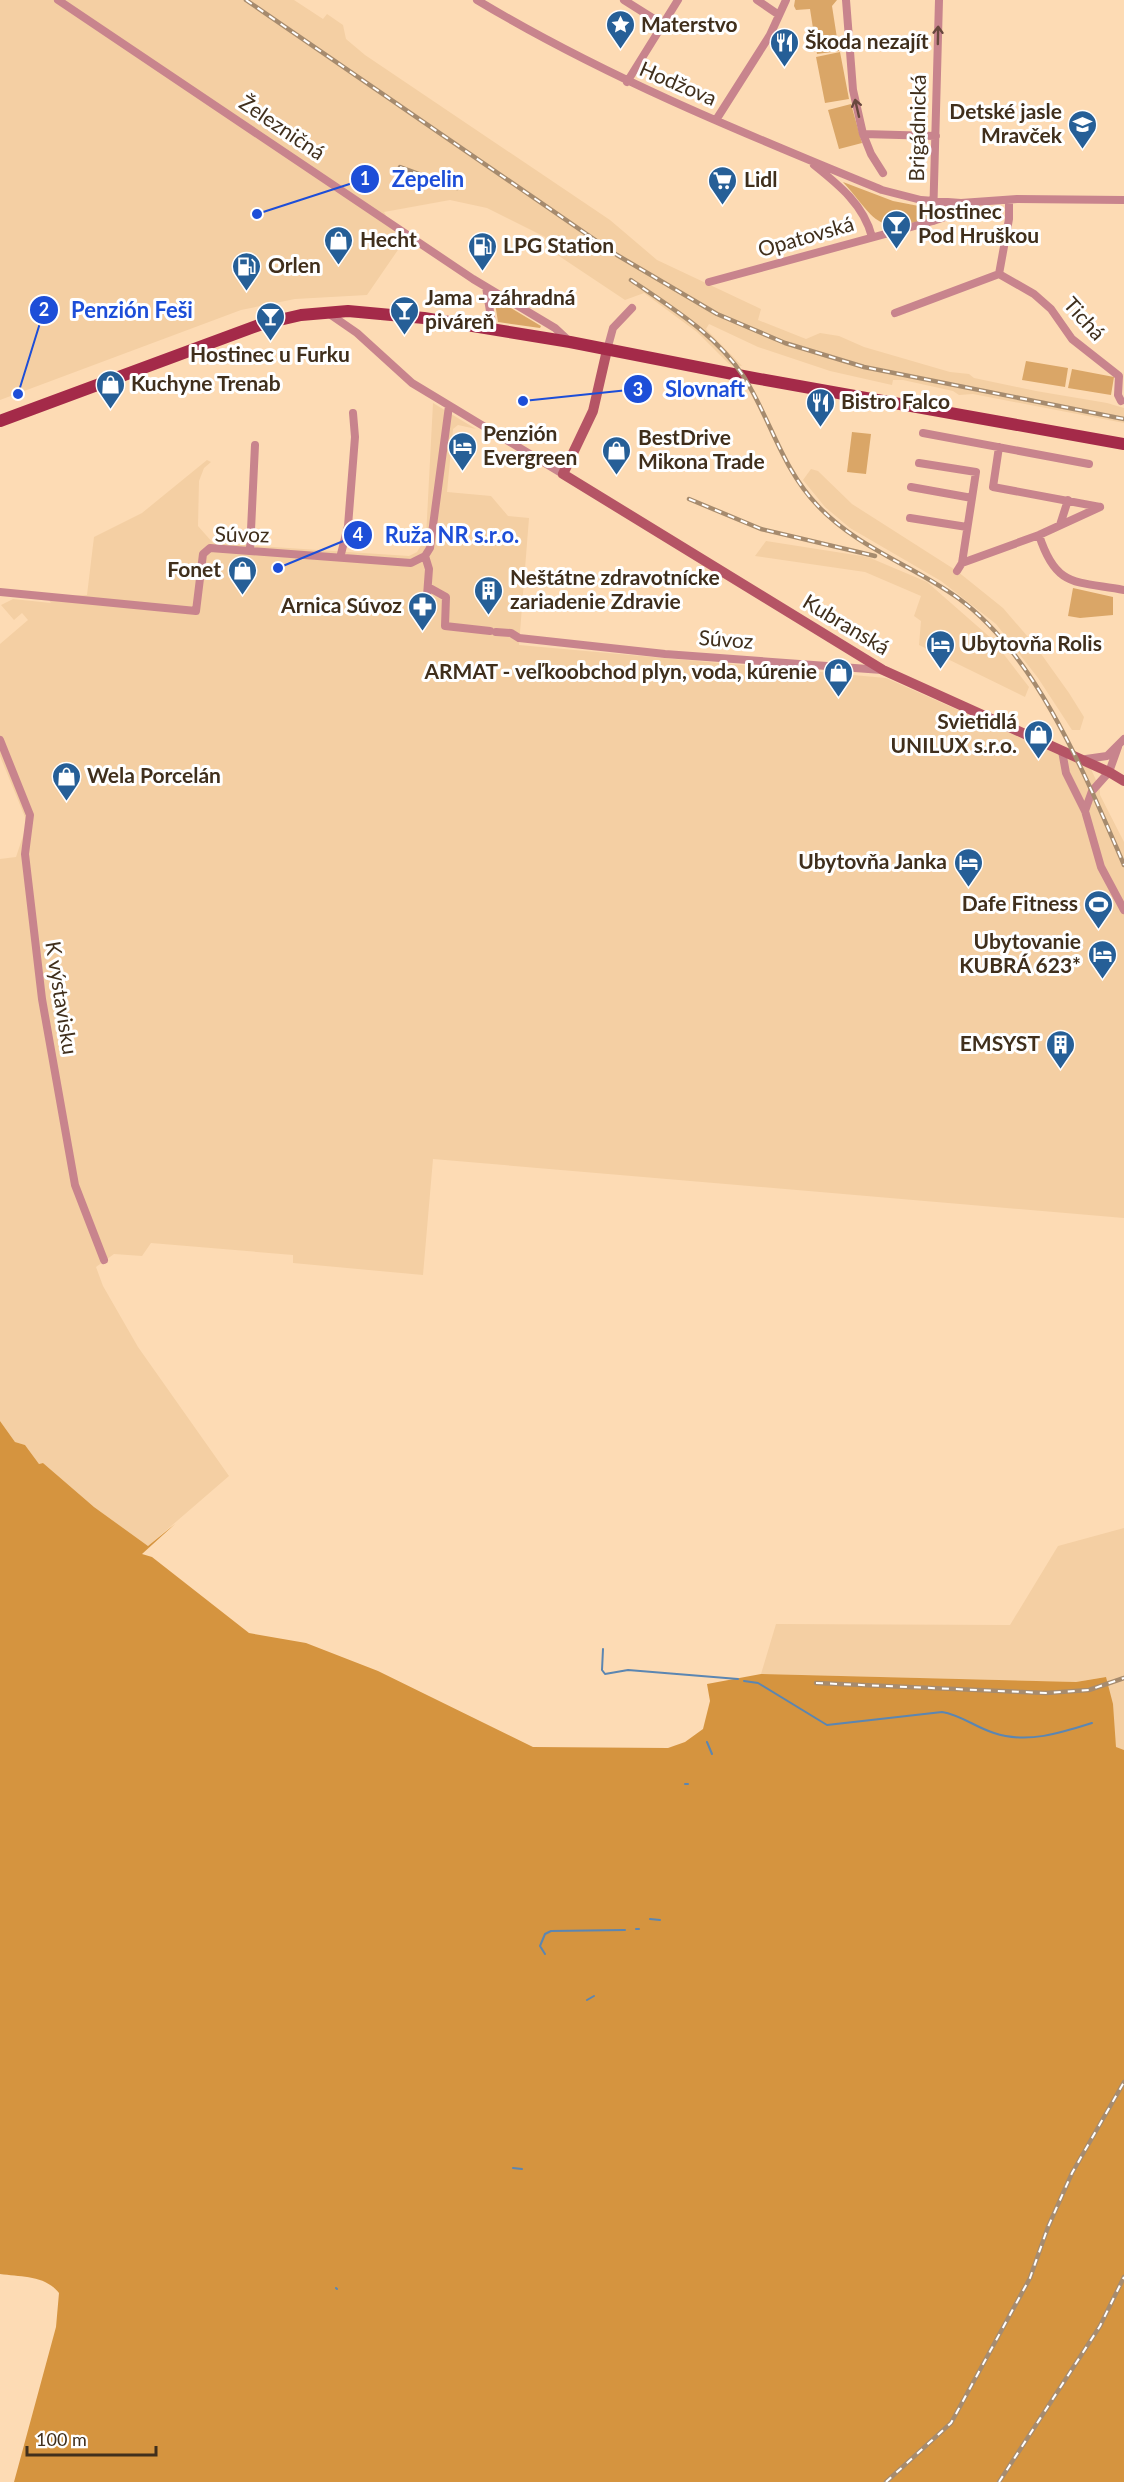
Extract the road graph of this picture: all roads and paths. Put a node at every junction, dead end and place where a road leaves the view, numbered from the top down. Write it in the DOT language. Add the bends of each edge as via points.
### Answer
graph roads {
  1 [pos="58,0"];
  2 [pos="477,0"];
  3 [pos="624,0"];
  4 [pos="678,0"];
  5 [pos="757,0"];
  6 [pos="786,0"];
  7 [pos="846,0"];
  8 [pos="939,0"];
  9 [pos="780,15"];
  10 [pos="662,24"];
  11 [pos="627,82"];
  12 [pos="716,120"];
  13 [pos="863,134"];
  14 [pos="936,136"];
  15 [pos="806,158"];
  16 [pos="883,172"];
  17 [pos="1009,200"];
  18 [pos="1124,200"];
  19 [pos="934,201"];
  20 [pos="977,203"];
  21 [pos="933,221"];
  22 [pos="872,237"];
  23 [pos="999,274"];
  24 [pos="709,282"];
  25 [pos="486,287"];
  26 [pos="632,309"];
  27 [pos="326,312"];
  28 [pos="895,314"];
  29 [pos="493,328"];
  30 [pos="570,342"];
  31 [pos="607,350"];
  32 [pos="1121,401"];
  33 [pos="449,406"];
  34 [pos="353,413"];
  35 [pos="0,421"];
  36 [pos="923,432"];
  37 [pos="1122,444"];
  38 [pos="255,445"];
  39 [pos="999,447"];
  40 [pos="919,463"];
  41 [pos="1089,464"];
  42 [pos="563,474"];
  43 [pos="911,487"];
  44 [pos="972,498"];
  45 [pos="1068,500"];
  46 [pos="910,518"];
  47 [pos="1060,525"];
  48 [pos="967,527"];
  49 [pos="1038,535"];
  50 [pos="250,551"];
  51 [pos="425,556"];
  52 [pos="340,558"];
  53 [pos="962,563"];
  54 [pos="957,571"];
  55 [pos="428,587"];
  56 [pos="1124,590"];
  57 [pos="0,592"];
  58 [pos="427,596"];
  59 [pos="883,670"];
  60 [pos="1124,739"];
  61 [pos="0,740"];
  62 [pos="1118,747"];
  63 [pos="1062,751"];
  64 [pos="1080,759"];
  65 [pos="1109,772"];
  66 [pos="1123,778"];
  67 [pos="1085,811"];
  68 [pos="1124,910"];
  69 [pos="104,1260"];
  1 -- 25 [label="street, Železničná"];
  2 -- 11 [label="street, Hodžova"];
  3 -- 10 [label="street"];
  4 -- 10 [label="street"];
  5 -- 9 [label="street"];
  6 -- 9 [label="street"];
  13 -- 7 [label="street, one-way" via="853,90"];
  14 -- 8 [label="street, Brigádnická, one-way"];
  9 -- 12 [label="street"];
  10 -- 11 [label="street"];
  11 -- 12 [label="street, Hodžova"];
  12 -- 15 [label="street, Hodžova"];
  13 -- 14 [label="street"];
  13 -- 16 [label="street"];
  14 -- 19 [label="street, Brigádnická"];
  15 -- 19 [label="street, Hodžova" via="882,190"];
  15 -- 22 [label="street, Hodžova" via="867,218"];
  17 -- 18 [label="street, Opatovská"];
  17 -- 20 [label="street, Opatovská"];
  17 -- 23 [label="street"];
  19 -- 20 [label="street, Hodžova"];
  19 -- 21 [label="street, Brigádnická"];
  20 -- 21 [label="street, Opatovská"];
  21 -- 22 [label="street, Opatovská"];
  22 -- 24 [label="street, Opatovská"];
  23 -- 28 [label="street"];
  23 -- 32 [label="street, Tichá" via="1034,294 1051,309 1072,339 1119,376"];
  25 -- 29 [label="street"];
  25 -- 30 [label="street, Železničná" via="555,328"];
  26 -- 31 [label="street" via="613,328"];
  27 -- 29 [label="main road" via="380,313"];
  27 -- 33 [label="street, Kubranská" via="362,337 402,375"];
  27 -- 35 [label="main road" via="279,320 228,336"];
  29 -- 30 [label="main road"];
  30 -- 31 [label="main road"];
  31 -- 37 [label="main road"];
  31 -- 42 [label="street" via="593,411"];
  33 -- 42 [label="street, Kubranská"];
  33 -- 51 [label="street" via="430,548"];
  34 -- 52 [label="street" via="355,437 348,526"];
  36 -- 39 [label="street"];
  38 -- 50 [label="street"];
  39 -- 41 [label="street"];
  39 -- 45 [label="street" via="993,487"];
  40 -- 44 [label="street" via="976,472"];
  42 -- 59 [label="street, Kubranská"];
  43 -- 44 [label="street"];
  44 -- 48 [label="street"];
  45 -- 47 [label="street"];
  45 -- 47 [label="street" via="1100,507"];
  46 -- 48 [label="street"];
  47 -- 49 [label="street"];
  48 -- 53 [label="street"];
  49 -- 53 [label="street"];
  49 -- 56 [label="street" via="1047,559 1059,574"];
  50 -- 52 [label="street, Súvoz"];
  50 -- 57 [label="street, Súvoz" via="210,548 203,554 196,611"];
  51 -- 52 [label="street, Súvoz" via="411,563"];
  51 -- 55 [label="street"];
  53 -- 54 [label="street"];
  55 -- 58 [label="street"];
  55 -- 59 [label="street, Súvoz" via="446,597 445,626 665,654"];
  59 -- 63 [label="street, Kubranská"];
  60 -- 62 [label="street"];
  61 -- 69 [label="street, K výstavisku" via="30,815 25,854 42,999 75,1185"];
  62 -- 64 [label="street" via="1101,759"];
  62 -- 65 [label="street"];
  63 -- 64 [label="street, Kubranská"];
  63 -- 67 [label="street" via="1066,773"];
  64 -- 65 [label="street, Kubranská"];
  65 -- 66 [label="street, Kubranská"];
  65 -- 67 [label="street" via="1092,791"];
  67 -- 68 [label="street" via="1101,867"];
}
